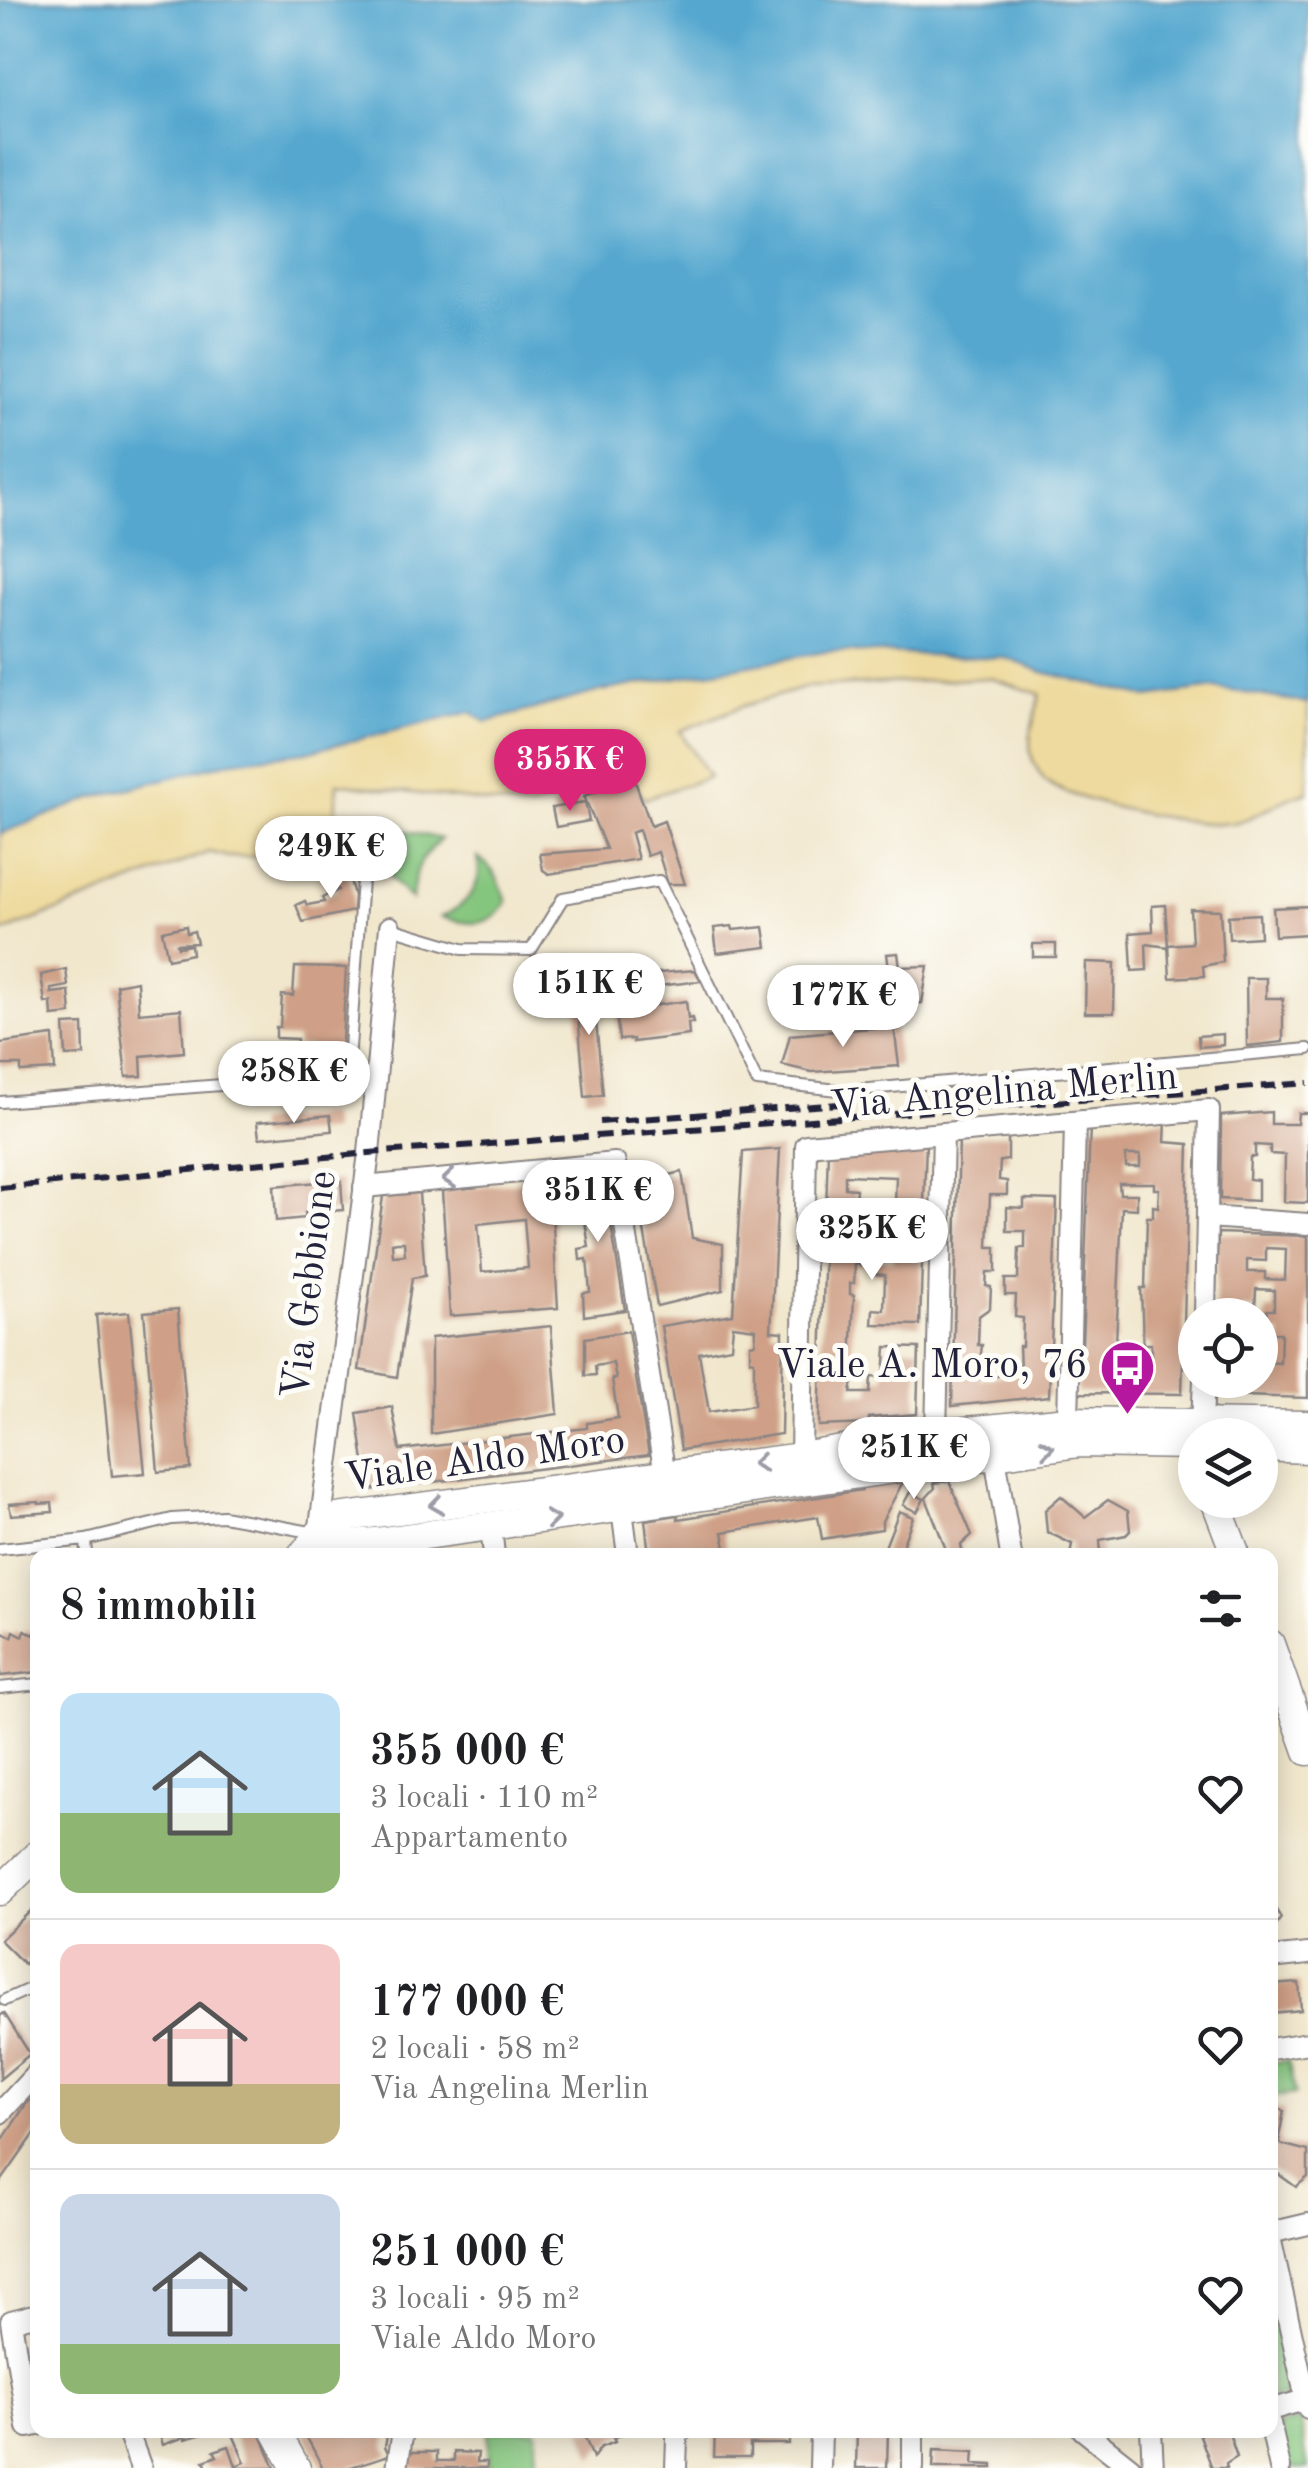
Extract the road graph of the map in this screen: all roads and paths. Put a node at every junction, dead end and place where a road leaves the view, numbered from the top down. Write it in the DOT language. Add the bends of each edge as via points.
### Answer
graph roads {
  1 [pos="363,866"];
  2 [pos="390,928"];
  3 [pos="1308,1049"];
  4 [pos="376,1073"];
  5 [pos="348,1076"];
  6 [pos="0,1102"];
  7 [pos="1075,1123"];
  8 [pos="944,1133"];
  9 [pos="364,1188"];
  10 [pos="1208,1217"];
  11 [pos="1308,1224"];
  12 [pos="1206,1298"];
  13 [pos="1068,1420"];
  14 [pos="1308,1425"];
  15 [pos="1278,1427"];
  16 [pos="1178,1432"];
  17 [pos="936,1434"];
  18 [pos="1178,1436"];
  19 [pos="1278,1448"];
  20 [pos="1308,1449"];
  21 [pos="995,1456"];
  22 [pos="801,1457"];
  23 [pos="665,1475"];
  24 [pos="622,1510"];
  25 [pos="1223,1518"];
  26 [pos="86,1540"];
  27 [pos="492,1541"];
  28 [pos="0,1548"];
  29 [pos="87,1548"];
  30 [pos="308,1548"];
  31 [pos="377,1548"];
  32 [pos="627,1548"];
  33 [pos="1009,1548"];
  34 [pos="1233,1548"];
  35 [pos="30,1685"];
  36 [pos="0,1688"];
  37 [pos="1279,1695"];
  38 [pos="1308,1751"];
  39 [pos="30,1862"];
  40 [pos="0,1891"];
  41 [pos="1308,1954"];
  42 [pos="1278,1957"];
  43 [pos="30,1988"];
  44 [pos="5,2000"];
  45 [pos="1308,2044"];
  46 [pos="1278,2048"];
  47 [pos="30,2081"];
  48 [pos="0,2113"];
  49 [pos="1308,2224"];
  50 [pos="1278,2233"];
  51 [pos="1278,2271"];
  52 [pos="30,2316"];
  53 [pos="1307,2402"];
  54 [pos="1278,2408"];
  55 [pos="30,2426"];
  56 [pos="130,2438"];
  57 [pos="280,2438"];
  58 [pos="402,2438"];
  59 [pos="677,2438"];
  60 [pos="821,2438"];
  61 [pos="913,2438"];
  62 [pos="1093,2438"];
  63 [pos="1151,2438"];
  64 [pos="1273,2438"];
  65 [pos="142,2468"];
  66 [pos="296,2468"];
  67 [pos="397,2468"];
  68 [pos="676,2468"];
  69 [pos="820,2468"];
  70 [pos="913,2468"];
  71 [pos="1132,2468"];
  72 [pos="1152,2468"];
  73 [pos="1280,2468"];
  1 -- 5 [label="lane"];
  2 -- 3 [label="lane" via="462,949 531,950 563,898 660,881 757,1081 847,1091"];
  2 -- 4 [label="street, Via Gebbione"];
  4 -- 5 [label="lane"];
  4 -- 9 [label="street, Via Gebbione"];
  5 -- 6 [label="lane"];
  7 -- 8 [label="street, Via Angelina Merlin"];
  7 -- 10 [label="street, Via Angelina Merlin" via="1209,1110"];
  7 -- 13 [label="street"];
  8 -- 17 [label="street"];
  8 -- 22 [label="street, Via Angelina Merlin" via="806,1145"];
  23 -- 9 [label="street, one-way" via="616,1162"];
  9 -- 30 [label="street, Via Gebbione"];
  10 -- 11 [label="street"];
  10 -- 12 [label="street"];
  13 -- 16 [label="street, Viale Aldo Moro"];
  13 -- 17 [label="street, Viale Aldo Moro"];
  14 -- 15 [label="street, Viale Aldo Moro"];
  17 -- 22 [label="street, Viale Aldo Moro"];
  21 -- 18 [label="street, Viale Aldo Moro, one-way"];
  19 -- 20 [label="street"];
  21 -- 24 [label="street, Viale Aldo Moro"];
  21 -- 33 [label="street"];
  22 -- 23 [label="street, Viale Aldo Moro, one-way"];
  23 -- 30 [label="street, Viale Aldo Moro, one-way" via="337,1518"];
  27 -- 24 [label="street, Viale Aldo Moro, one-way"];
  24 -- 32 [label="street"];
  25 -- 34 [label="street"];
  26 -- 28 [label="lane"];
  26 -- 29 [label="lane"];
  26 -- 30 [label="lane" via="172,1519 222,1516"];
  27 -- 31 [label="street, Viale Aldo Moro"];
  30 -- 31 [label="street, Viale Aldo Moro"];
  35 -- 36 [label="lane"];
  37 -- 38 [label="street"];
  39 -- 40 [label="street"];
  41 -- 42 [label="street"];
  43 -- 44 [label="lane"];
  45 -- 46 [label="street"];
  47 -- 48 [label="street"];
  49 -- 50 [label="street"];
  51 -- 53 [label="street"];
  52 -- 55 [label="street" via="11,2321"];
  53 -- 54 [label="street"];
  56 -- 65 [label="street"];
  57 -- 66 [label="street"];
  58 -- 67 [label="street"];
  59 -- 68 [label="street"];
  60 -- 69 [label="street"];
  61 -- 70 [label="street"];
  62 -- 71 [label="street"];
  63 -- 72 [label="street"];
  64 -- 73 [label="street"];
}
